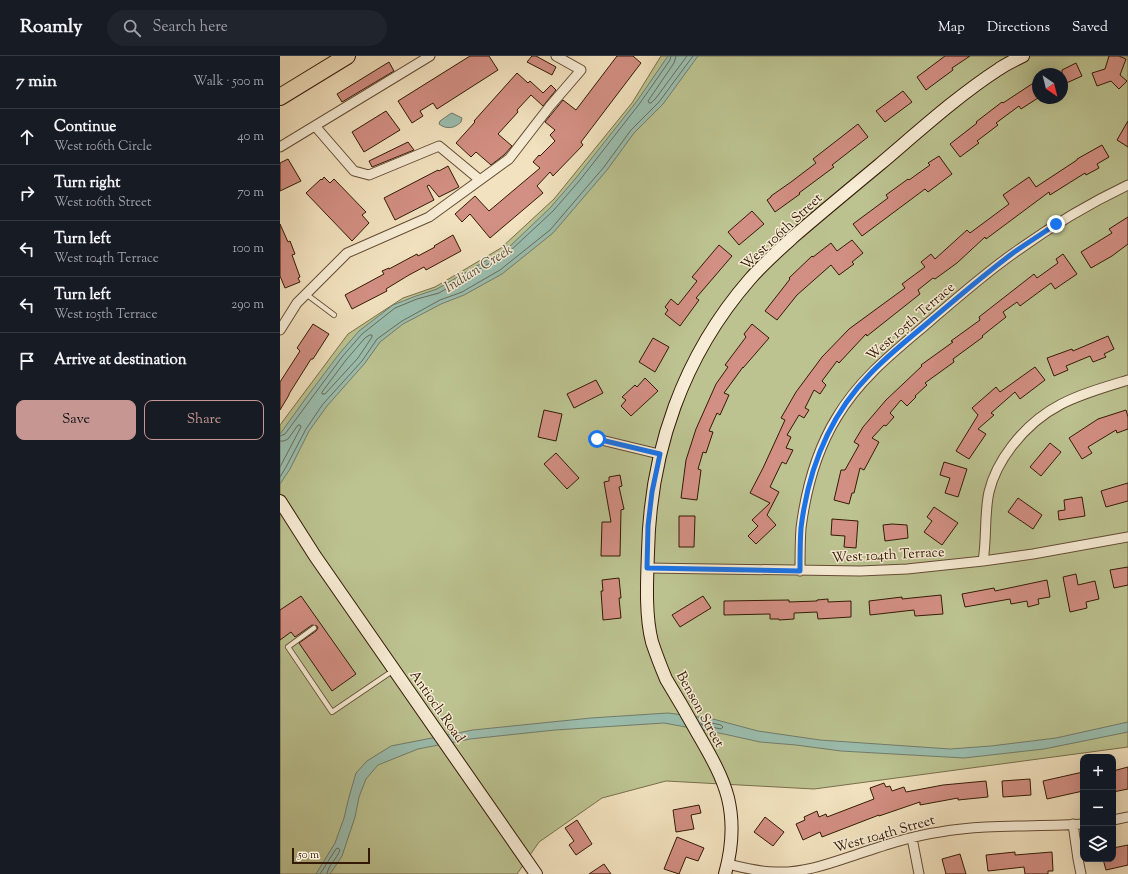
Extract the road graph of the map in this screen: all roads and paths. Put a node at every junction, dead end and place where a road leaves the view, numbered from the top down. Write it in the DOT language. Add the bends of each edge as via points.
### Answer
graph roads {
  1 [pos="347,56"];
  2 [pos="430,56"];
  3 [pos="556,56"];
  4 [pos="1023,56"];
  5 [pos="280,97"];
  6 [pos="315,126"];
  7 [pos="280,147"];
  8 [pos="480,180"];
  9 [pos="1128,185"];
  10 [pos="306,294"];
  11 [pos="334,315"];
  12 [pos="280,330"];
  13 [pos="1128,380"];
  14 [pos="597,439"];
  15 [pos="660,454"];
  16 [pos="280,501"];
  17 [pos="280,513"];
  18 [pos="1128,537"];
  19 [pos="316,556"];
  20 [pos="983,561"];
  21 [pos="647,568"];
  22 [pos="800,571"];
  23 [pos="314,628"];
  24 [pos="388,674"];
  25 [pos="1128,817"];
  26 [pos="1116,819"];
  27 [pos="1073,824"];
  28 [pos="1080,824"];
  29 [pos="912,838"];
  30 [pos="727,869"];
  31 [pos="536,874"];
  32 [pos="919,874"];
  33 [pos="1081,874"];
  1 -- 5 [label="highway"];
  2 -- 6 [label="street"];
  3 -- 8 [label="street" via="581,70 509,159"];
  4 -- 15 [label="street, West 106th Street" via="1000,68 966,92 807,225 750,279 707,337 693,364 678,395"];
  6 -- 7 [label="street"];
  6 -- 8 [label="street" via="354,171 369,175 439,146"];
  8 -- 10 [label="street" via="429,218 347,253"];
  9 -- 22 [label="street, West 105th Terrace" via="1056,224 1013,253 884,359 856,390 836,417 812,472 801,530"];
  10 -- 11 [label="lane"];
  10 -- 12 [label="street" via="297,303"];
  13 -- 20 [label="street" via="1060,404 1035,420 1020,435 997,470 990,490"];
  14 -- 15 [label="street"];
  15 -- 21 [label="street, West 106th Street" via="648,526"];
  16 -- 19 [label="street, Antioch Road"];
  17 -- 19 [label="street, Antioch Road"];
  18 -- 20 [label="street, West 104th Terrace"];
  19 -- 31 [label="street, Antioch Road"];
  20 -- 22 [label="street, West 104th Terrace" via="899,570"];
  21 -- 22 [label="street, West 104th Terrace"];
  21 -- 30 [label="street, Benson Street" via="652,641 666,678 718,771 728,798 731,846"];
  23 -- 24 [label="lane" via="288,647 332,712"];
  25 -- 26 [label="street"];
  27 -- 28 [label="street, West 104th Street"];
  27 -- 29 [label="street, West 104th Street" via="981,828"];
  27 -- 33 [label="street"];
  29 -- 30 [label="street, West 104th Street" via="819,867 776,872"];
  29 -- 32 [label="street"];
}
